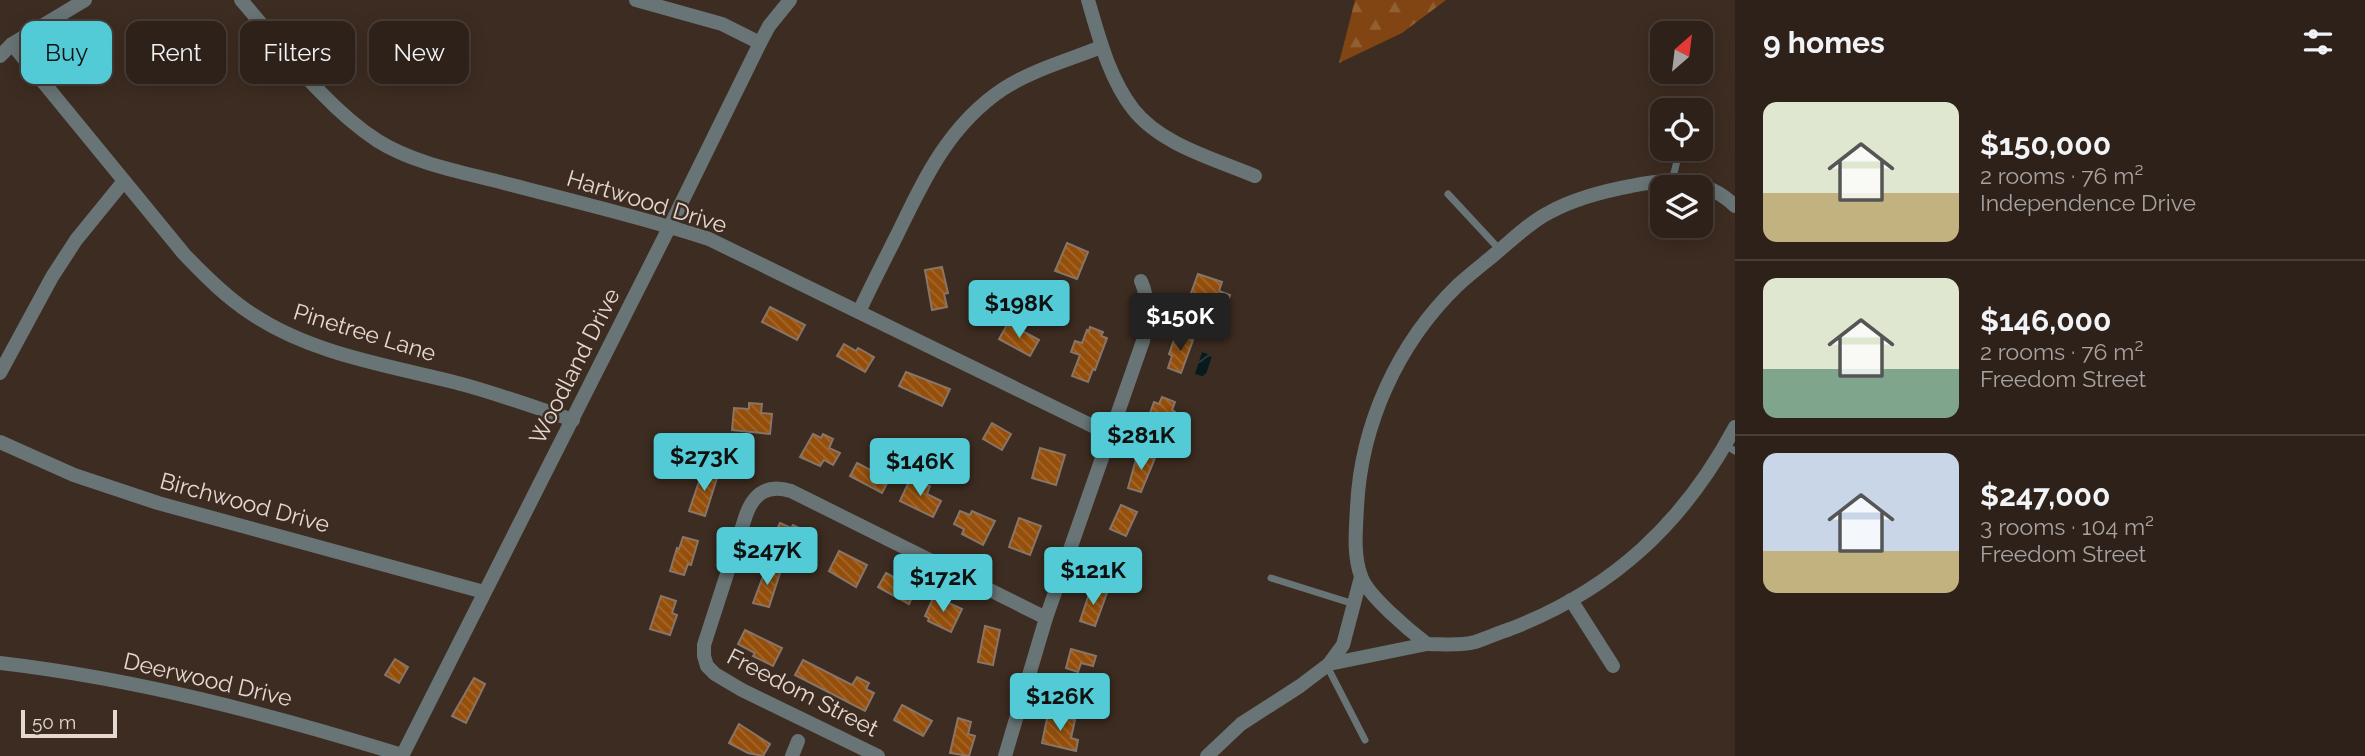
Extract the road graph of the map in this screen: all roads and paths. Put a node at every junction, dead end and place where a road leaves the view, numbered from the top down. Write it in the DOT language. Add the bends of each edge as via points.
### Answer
graph roads {
  1 [pos="85,0"];
  2 [pos="241,0"];
  3 [pos="636,0"];
  4 [pos="790,0"];
  5 [pos="1088,0"];
  6 [pos="760,43"];
  7 [pos="12,44"];
  8 [pos="1101,47"];
  9 [pos="0,56"];
  10 [pos="1255,176"];
  11 [pos="124,181"];
  12 [pos="1650,182"];
  13 [pos="1713,190"];
  14 [pos="1448,194"];
  15 [pos="1735,206"];
  16 [pos="670,226"];
  17 [pos="1500,250"];
  18 [pos="1141,281"];
  19 [pos="859,312"];
  20 [pos="0,373"];
  21 [pos="573,420"];
  22 [pos="1735,427"];
  23 [pos="1109,434"];
  24 [pos="0,442"];
  25 [pos="1730,448"];
  26 [pos="1361,577"];
  27 [pos="1271,578"];
  28 [pos="484,592"];
  29 [pos="1571,600"];
  30 [pos="1354,604"];
  31 [pos="1046,618"];
  32 [pos="1427,645"];
  33 [pos="0,663"];
  34 [pos="1328,665"];
  35 [pos="1613,666"];
  36 [pos="1365,740"];
  37 [pos="799,741"];
  38 [pos="402,755"];
  39 [pos="792,756"];
  40 [pos="878,756"];
  41 [pos="1006,756"];
  42 [pos="1208,756"];
  1 -- 7 [label="street"];
  2 -- 16 [label="street, Hartwood Drive" via="334,103 361,128 398,151 462,173"];
  3 -- 6 [label="street" via="722,24"];
  4 -- 6 [label="street, Woodland Drive"];
  5 -- 8 [label="street"];
  6 -- 16 [label="street, Woodland Drive"];
  7 -- 9 [label="street"];
  7 -- 11 [label="street, Pinetree Lane"];
  8 -- 10 [label="street" via="1123,94 1150,125 1188,148"];
  8 -- 19 [label="street" via="1002,90 953,134 919,189"];
  11 -- 20 [label="street" via="52,277"];
  11 -- 21 [label="street, Pinetree Lane" via="204,275 278,329 334,351 468,386"];
  12 -- 17 [label="street" via="1549,212"];
  13 -- 15 [label="street"];
  14 -- 17 [label="lane"];
  16 -- 19 [label="street, Hartwood Drive" via="709,239"];
  16 -- 21 [label="street, Woodland Drive"];
  17 -- 26 [label="street" via="1458,285 1432,315 1388,382 1373,419 1358,482 1356,534"];
  18 -- 23 [label="street" via="1147,296 1143,341"];
  19 -- 23 [label="street, Hartwood Drive"];
  21 -- 28 [label="street, Woodland Drive"];
  22 -- 25 [label="street"];
  23 -- 31 [label="street"];
  24 -- 28 [label="street, Birchwood Drive" via="74,475 158,503"];
  25 -- 29 [label="street" via="1661,531 1614,574"];
  26 -- 30 [label="street"];
  26 -- 32 [label="street"];
  27 -- 30 [label="lane"];
  28 -- 38 [label="street, Woodland Drive"];
  29 -- 32 [label="street" via="1473,642"];
  29 -- 35 [label="street"];
  30 -- 34 [label="street" via="1343,645"];
  31 -- 40 [label="street, Freedom Street" via="791,491 767,489 757,495 750,503 704,645 706,666 732,684"];
  31 -- 41 [label="street"];
  32 -- 34 [label="street"];
  33 -- 38 [label="street, Deerwood Drive" via="142,685"];
  34 -- 36 [label="lane"];
  34 -- 42 [label="street" via="1241,724"];
  37 -- 39 [label="street"];
}
